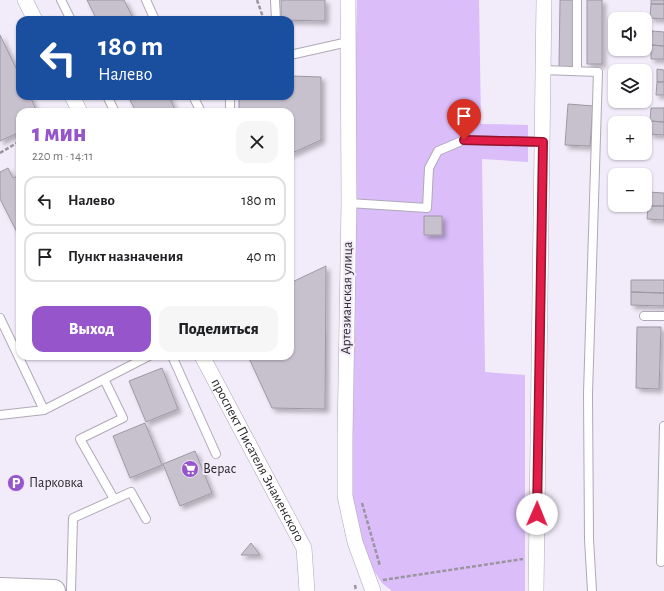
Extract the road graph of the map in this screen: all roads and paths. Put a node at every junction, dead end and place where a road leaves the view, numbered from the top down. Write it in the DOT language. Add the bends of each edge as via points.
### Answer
graph roads {
  1 [pos="26,0"];
  2 [pos="61,0"];
  3 [pos="146,0"];
  4 [pos="257,0"];
  5 [pos="275,0"];
  6 [pos="348,0"];
  7 [pos="544,0"];
  8 [pos="577,0"];
  9 [pos="33,16"];
  10 [pos="69,16"];
  11 [pos="154,16"];
  12 [pos="263,16"];
  13 [pos="276,16"];
  14 [pos="348,42"];
  15 [pos="294,54"];
  16 [pos="543,70"];
  17 [pos="577,71"];
  18 [pos="543,142"];
  19 [pos="16,143"];
  20 [pos="0,153"];
  21 [pos="349,203"];
  22 [pos="644,316"];
  23 [pos="664,316"];
  24 [pos="0,318"];
  25 [pos="16,351"];
  26 [pos="20,360"];
  27 [pos="141,360"];
  28 [pos="174,360"];
  29 [pos="204,360"];
  30 [pos="104,379"];
  31 [pos="44,410"];
  32 [pos="0,416"];
  33 [pos="664,426"];
  34 [pos="216,454"];
  35 [pos="114,499"];
  36 [pos="361,499"];
  37 [pos="146,519"];
  38 [pos="529,558"];
  39 [pos="662,562"];
  40 [pos="380,567"];
  41 [pos="382,574"];
  42 [pos="0,589"];
  43 [pos="54,591"];
  44 [pos="71,591"];
  45 [pos="307,591"];
  46 [pos="374,591"];
  47 [pos="536,591"];
  48 [pos="592,591"];
  1 -- 9 [label="street"];
  2 -- 10 [label="lane"];
  3 -- 11 [label="lane"];
  4 -- 12 [label="path"];
  5 -- 13 [label="lane"];
  6 -- 14 [label="street, Артезианская улица"];
  7 -- 16 [label="street"];
  8 -- 17 [label="lane"];
  14 -- 15 [label="lane"];
  14 -- 21 [label="street, Артезианская улица"];
  16 -- 17 [label="lane"];
  16 -- 18 [label="street"];
  17 -- 48 [label="lane" via="598,72 588,393 588,539"];
  18 -- 21 [label="lane" via="464,140 438,151 429,168 427,208"];
  18 -- 47 [label="street"];
  19 -- 20 [label="path"];
  21 -- 46 [label="street, Артезианская улица" via="345,496 355,542"];
  22 -- 23 [label="lane"];
  24 -- 25 [label="lane"];
  26 -- 31 [label="lane"];
  27 -- 30 [label="lane"];
  28 -- 34 [label="lane"];
  29 -- 45 [label="street, проспект Писателя Знаменского" via="304,548"];
  30 -- 31 [label="lane"];
  30 -- 35 [label="lane" via="123,418 80,439"];
  31 -- 32 [label="lane"];
  33 -- 39 [label="lane"];
  35 -- 37 [label="lane" via="131,492"];
  35 -- 44 [label="lane" via="73,518"];
  36 -- 40 [label="path"];
  38 -- 41 [label="path" via="383,580"];
  42 -- 43 [label="street"];
}
